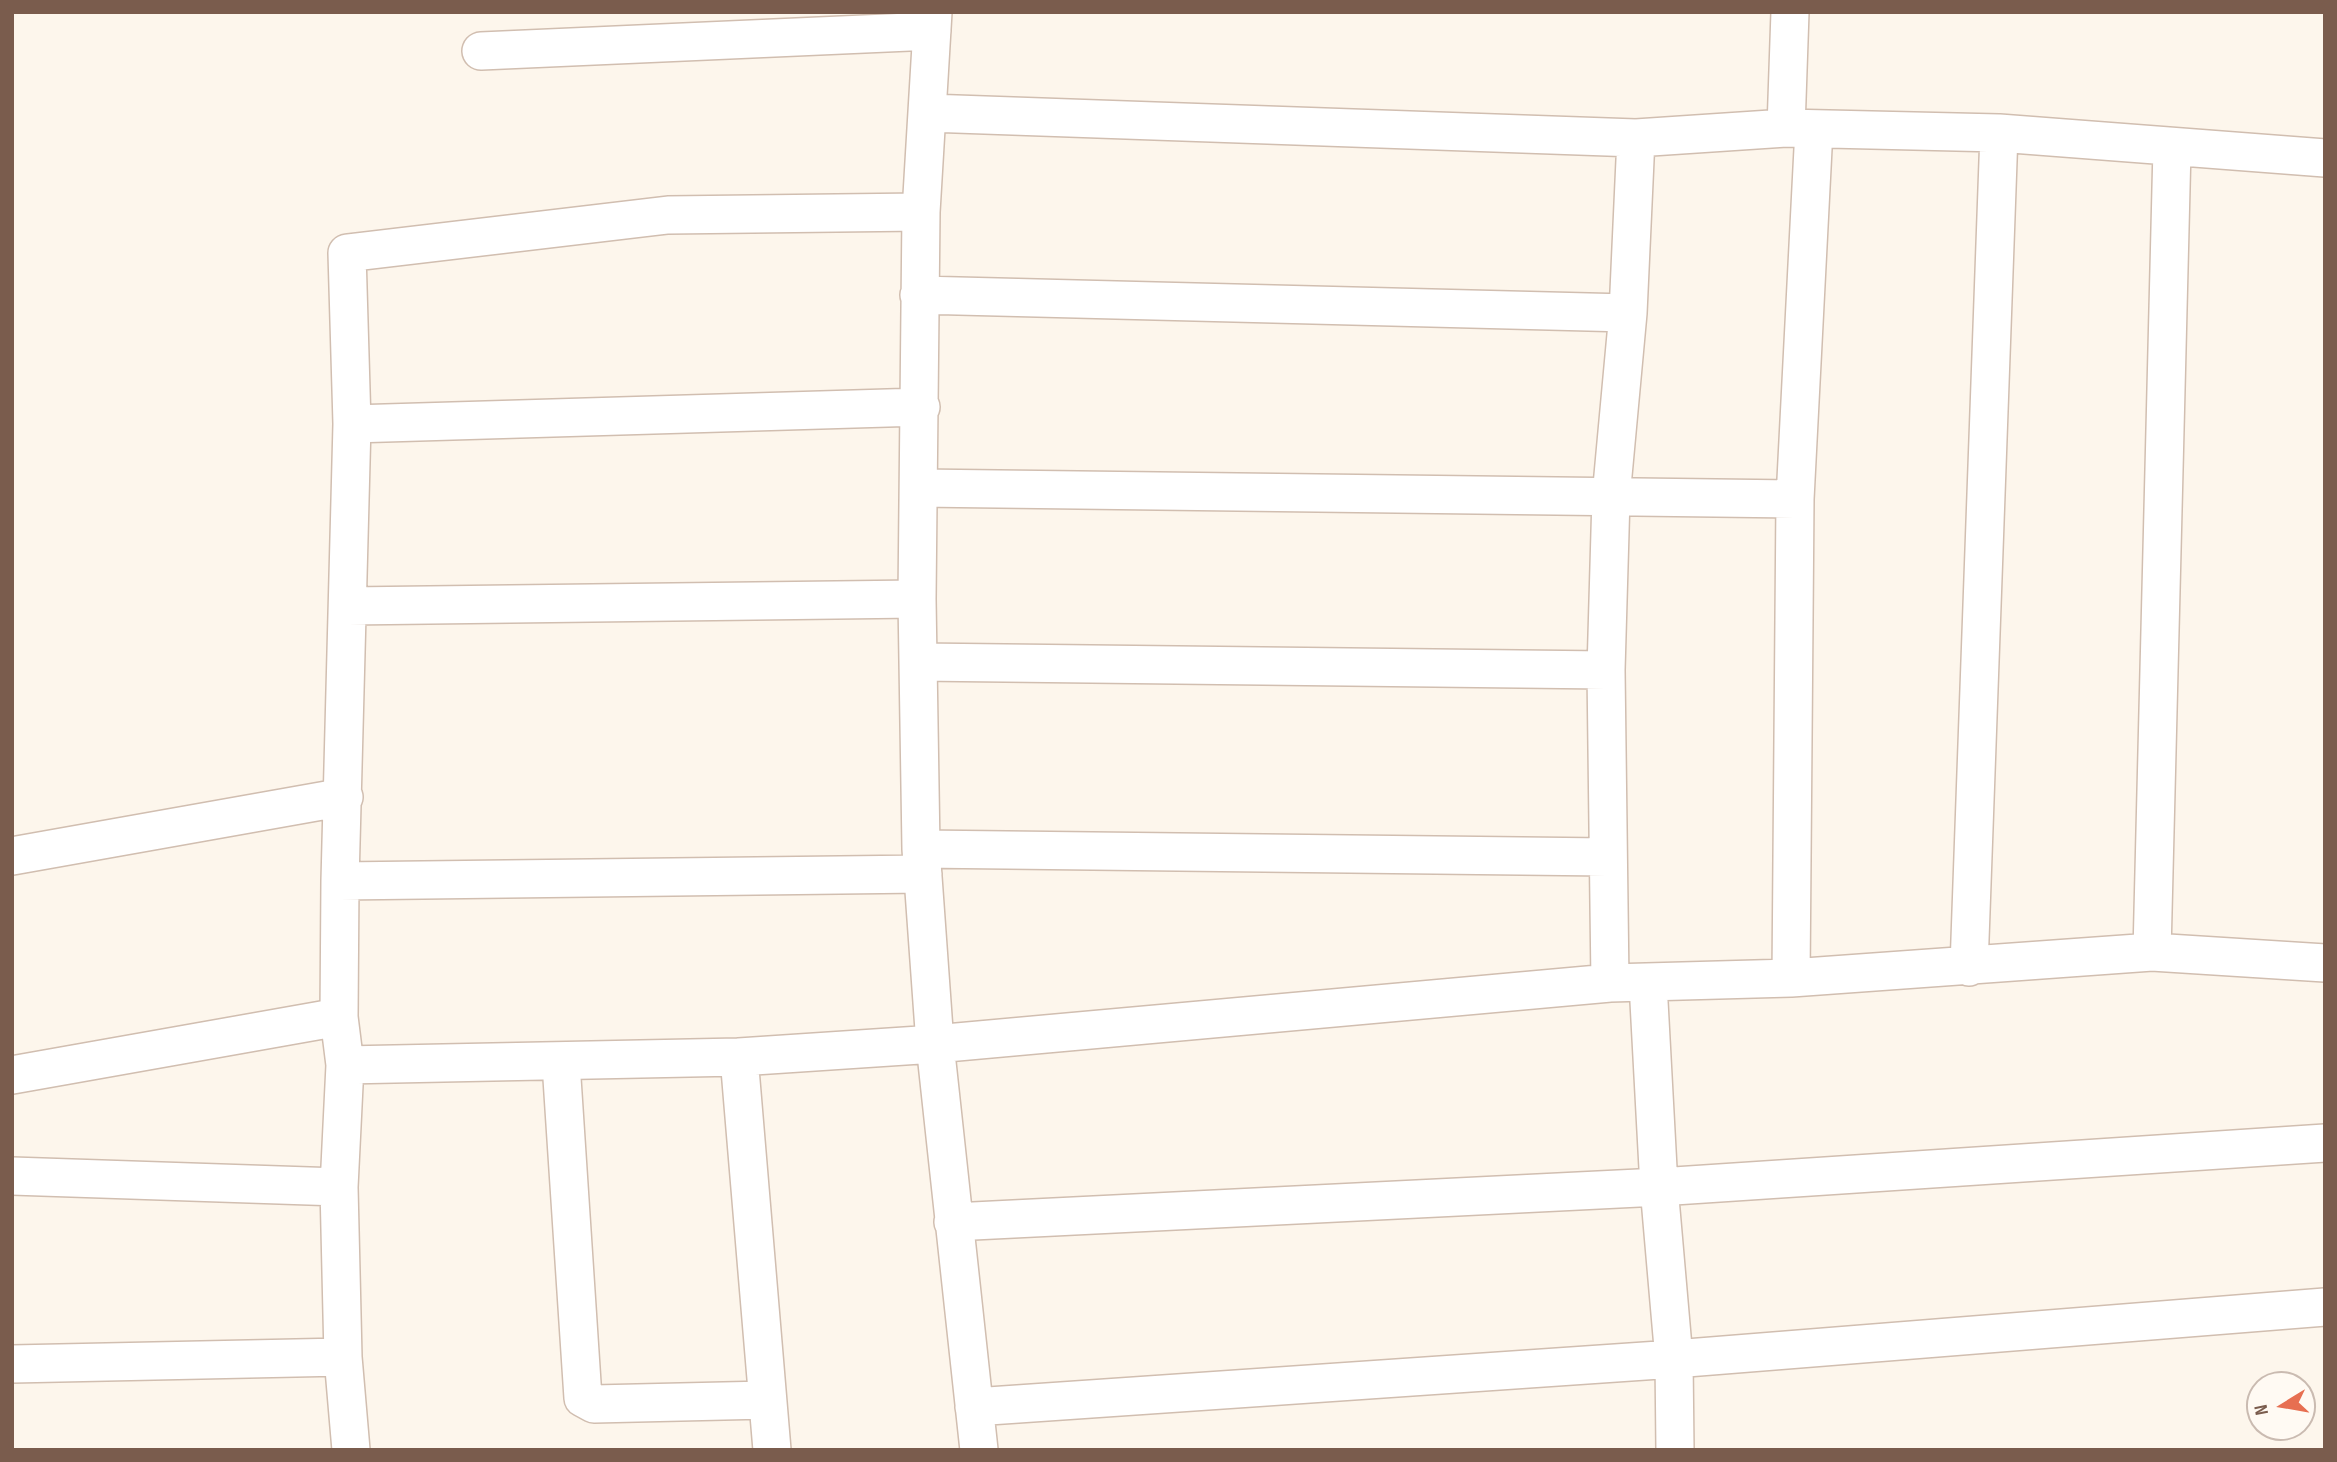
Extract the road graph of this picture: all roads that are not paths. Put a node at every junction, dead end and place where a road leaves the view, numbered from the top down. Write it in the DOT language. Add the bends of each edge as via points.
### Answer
graph roads {
  1 [pos="1790,12"];
  2 [pos="932,22"];
  3 [pos="481,51"];
  4 [pos="928,113"];
  5 [pos="1800,128"];
  6 [pos="1999,133"];
  7 [pos="1636,138"];
  8 [pos="2172,148"];
  9 [pos="2325,158"];
  10 [pos="921,212"];
  11 [pos="919,295"];
  12 [pos="1628,313"];
  13 [pos="921,407"];
  14 [pos="352,424"];
  15 [pos="919,488"];
  16 [pos="1611,497"];
  17 [pos="1795,499"];
  18 [pos="917,599"];
  19 [pos="348,606"];
  20 [pos="919,662"];
  21 [pos="1606,670"];
  22 [pos="344,797"];
  23 [pos="12,856"];
  24 [pos="1607,857"];
  25 [pos="922,862"];
  26 [pos="340,881"];
  27 [pos="2152,952"];
  28 [pos="2325,963"];
  29 [pos="1969,967"];
  30 [pos="1791,978"];
  31 [pos="1648,983"];
  32 [pos="1610,984"];
  33 [pos="339,1017"];
  34 [pos="934,1044"];
  35 [pos="739,1057"];
  36 [pos="561,1063"];
  37 [pos="345,1065"];
  38 [pos="12,1075"];
  39 [pos="2325,1143"];
  40 [pos="12,1176"];
  41 [pos="339,1187"];
  42 [pos="1659,1187"];
  43 [pos="953,1222"];
  44 [pos="2325,1307"];
  45 [pos="343,1357"];
  46 [pos="1674,1359"];
  47 [pos="12,1364"];
  48 [pos="767,1400"];
  49 [pos="974,1407"];
  50 [pos="351,1450"];
  51 [pos="772,1450"];
  52 [pos="979,1450"];
  53 [pos="1675,1450"];
  1 -- 5 [label="street"];
  2 -- 3 [label="street"];
  2 -- 4 [label="street"];
  4 -- 7 [label="street"];
  4 -- 10 [label="street"];
  5 -- 6 [label="street"];
  5 -- 7 [label="street"];
  5 -- 17 [label="street"];
  6 -- 8 [label="street"];
  6 -- 29 [label="street"];
  7 -- 12 [label="street"];
  8 -- 9 [label="street"];
  8 -- 27 [label="street"];
  10 -- 11 [label="street"];
  10 -- 14 [label="street" via="668,215 346,253"];
  11 -- 12 [label="street"];
  11 -- 13 [label="street"];
  12 -- 16 [label="street"];
  13 -- 14 [label="street"];
  13 -- 15 [label="street"];
  14 -- 19 [label="street"];
  15 -- 16 [label="street"];
  15 -- 18 [label="street"];
  16 -- 17 [label="street"];
  16 -- 21 [label="street"];
  17 -- 30 [label="street"];
  18 -- 19 [label="street"];
  18 -- 20 [label="street"];
  19 -- 22 [label="street"];
  20 -- 21 [label="street"];
  20 -- 25 [label="street"];
  21 -- 24 [label="street"];
  22 -- 23 [label="street"];
  22 -- 26 [label="street"];
  24 -- 25 [label="street"];
  24 -- 32 [label="street"];
  25 -- 26 [label="street"];
  25 -- 34 [label="street"];
  26 -- 33 [label="street"];
  27 -- 28 [label="street"];
  27 -- 29 [label="street"];
  29 -- 30 [label="street"];
  30 -- 31 [label="street"];
  31 -- 32 [label="street"];
  31 -- 42 [label="street"];
  32 -- 34 [label="street"];
  33 -- 37 [label="street"];
  33 -- 38 [label="street"];
  34 -- 35 [label="street"];
  34 -- 43 [label="street"];
  35 -- 36 [label="street"];
  35 -- 48 [label="street"];
  36 -- 37 [label="street"];
  36 -- 48 [label="street" via="583,1398 594,1404"];
  37 -- 41 [label="street"];
  39 -- 42 [label="street"];
  40 -- 41 [label="street"];
  41 -- 45 [label="street"];
  42 -- 43 [label="street"];
  42 -- 46 [label="street"];
  43 -- 49 [label="street"];
  44 -- 46 [label="street"];
  45 -- 47 [label="street"];
  45 -- 50 [label="street"];
  46 -- 49 [label="street"];
  46 -- 53 [label="street"];
  48 -- 51 [label="street"];
  49 -- 52 [label="street"];
}
